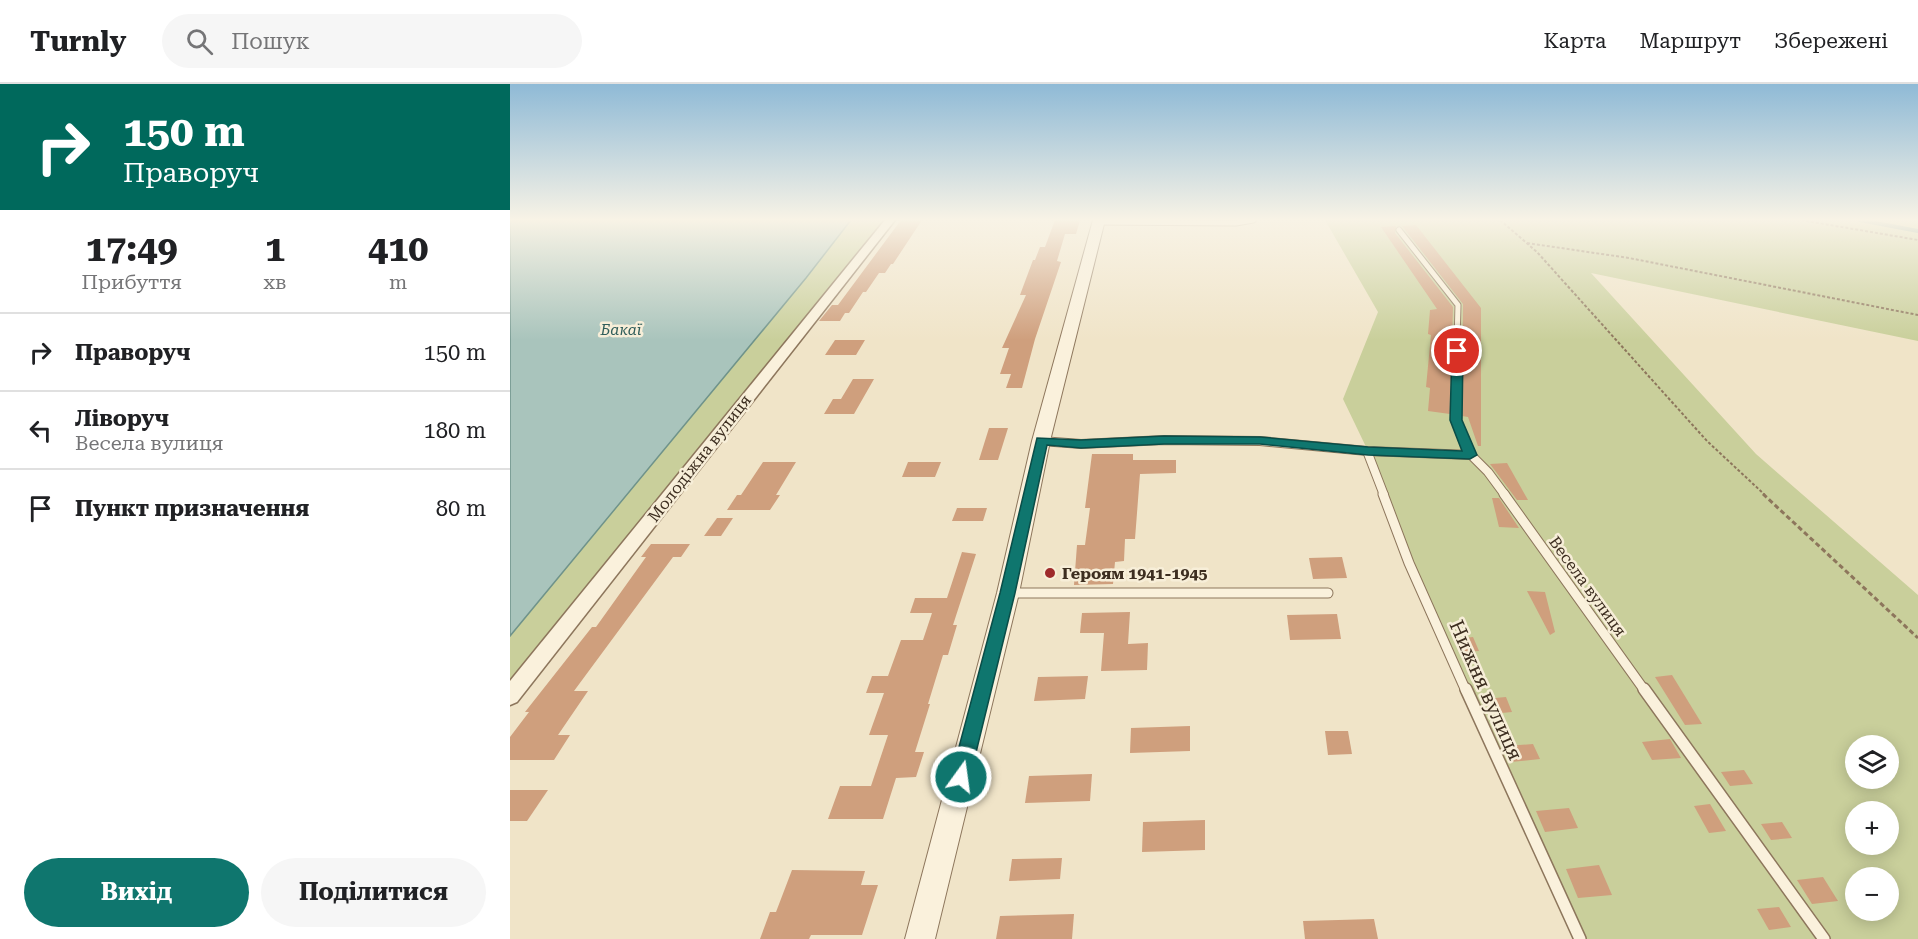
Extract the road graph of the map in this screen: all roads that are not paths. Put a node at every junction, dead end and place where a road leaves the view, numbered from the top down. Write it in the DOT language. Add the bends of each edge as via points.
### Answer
graph roads {
  1 [pos="858,260"];
  2 [pos="1089,260"];
  3 [pos="1423,260"];
  4 [pos="1041,441"];
  5 [pos="1368,451"];
  6 [pos="1470,455"];
  7 [pos="1008,593"];
  8 [pos="1328,593"];
  9 [pos="510,696"];
  10 [pos="920,939"];
  11 [pos="1581,939"];
  12 [pos="1824,939"];
  1 -- 9 [label="street, Молодіжна вулиця"];
  2 -- 4 [label="street"];
  3 -- 6 [label="lane, Весела вулиця" via="1458,305 1456,420"];
  4 -- 5 [label="lane" via="1260,441"];
  4 -- 7 [label="street"];
  5 -- 6 [label="lane"];
  5 -- 11 [label="lane, Нижня вулиця" via="1409,563"];
  6 -- 12 [label="lane, Весела вулиця" via="1495,481"];
  7 -- 8 [label="lane"];
  7 -- 10 [label="street"];
}
